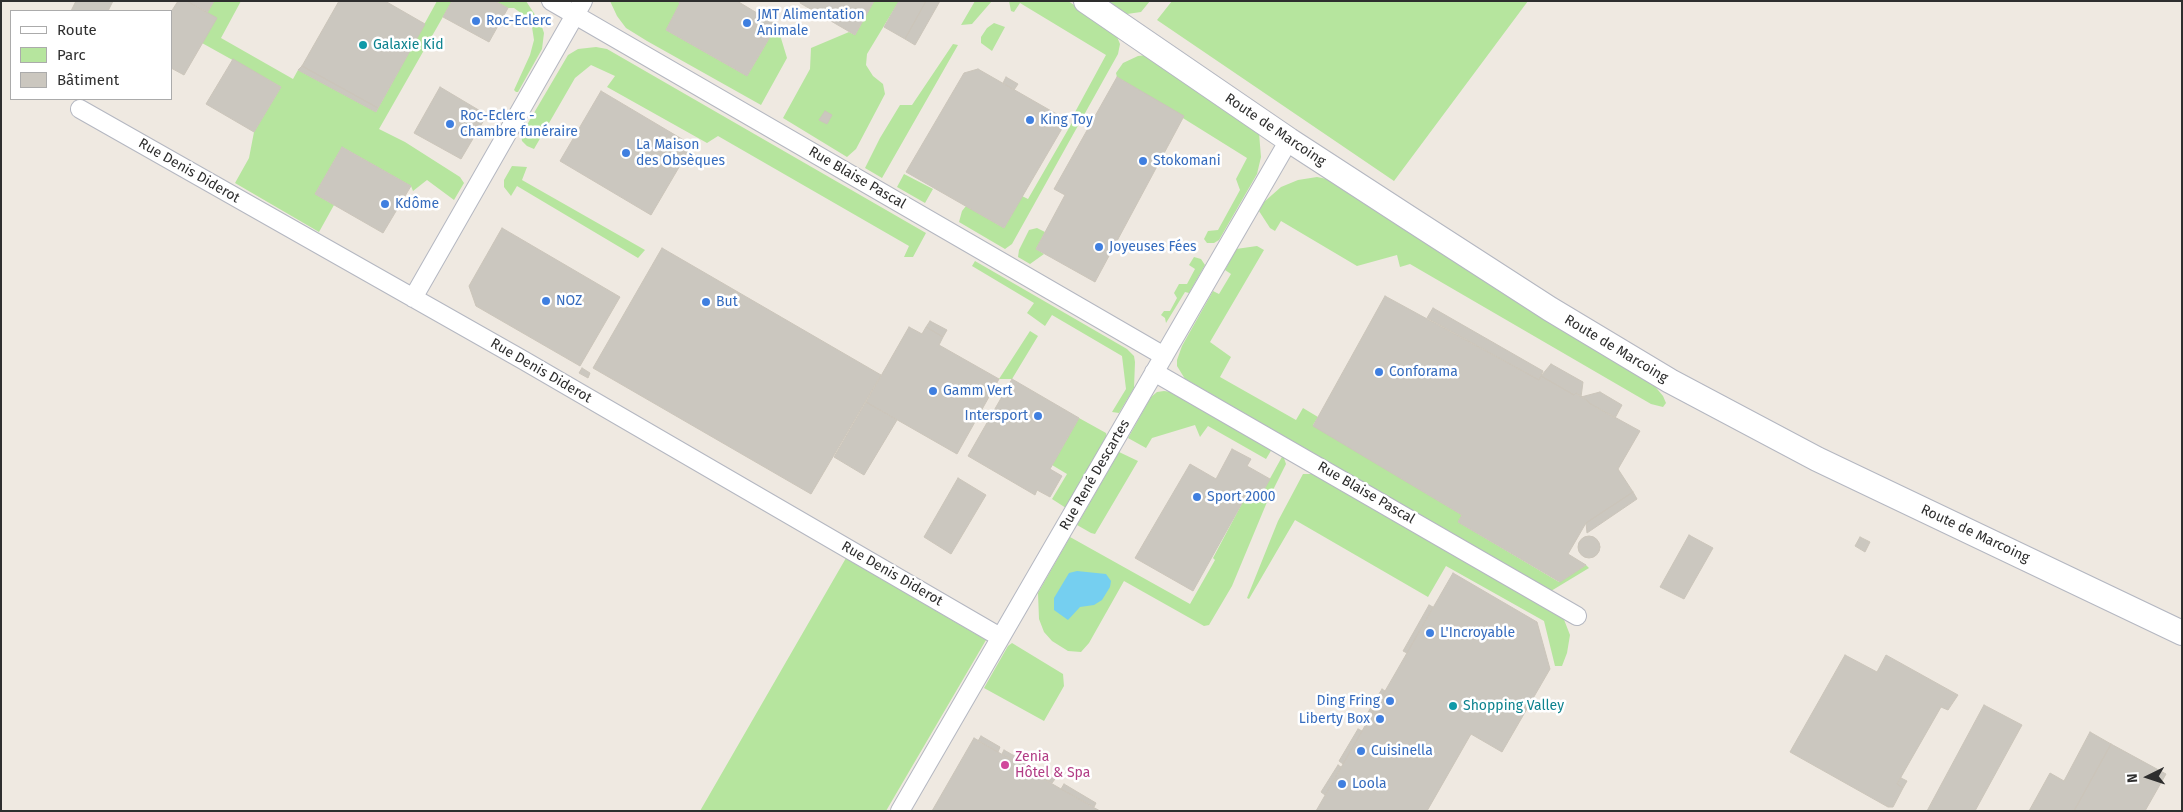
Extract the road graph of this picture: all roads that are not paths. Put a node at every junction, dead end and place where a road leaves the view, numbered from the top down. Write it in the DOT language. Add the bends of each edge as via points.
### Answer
graph roads {
  1 [pos="551,1"];
  2 [pos="1086,1"];
  3 [pos="579,8"];
  4 [pos="80,109"];
  5 [pos="1289,140"];
  6 [pos="413,298"];
  7 [pos="1164,356"];
  8 [pos="1154,372"];
  9 [pos="1577,616"];
  10 [pos="2182,633"];
  11 [pos="1000,637"];
  12 [pos="900,811"];
  1 -- 3 [label="street, Rue Blaise Pascal"];
  2 -- 5 [label="street, Route de Marcoing"];
  3 -- 6 [label="street"];
  3 -- 7 [label="street, Rue Blaise Pascal"];
  4 -- 6 [label="street, Rue Denis Diderot"];
  5 -- 7 [label="street, Rue René Descartes"];
  5 -- 10 [label="street, Route de Marcoing" via="1550,309 1692,394 1817,459"];
  6 -- 11 [label="street, Rue Denis Diderot"];
  7 -- 8 [label="street, Rue René Descartes"];
  8 -- 9 [label="street, Rue Blaise Pascal"];
  8 -- 11 [label="street, Rue René Descartes"];
  11 -- 12 [label="street, Rue René Descartes"];
}
